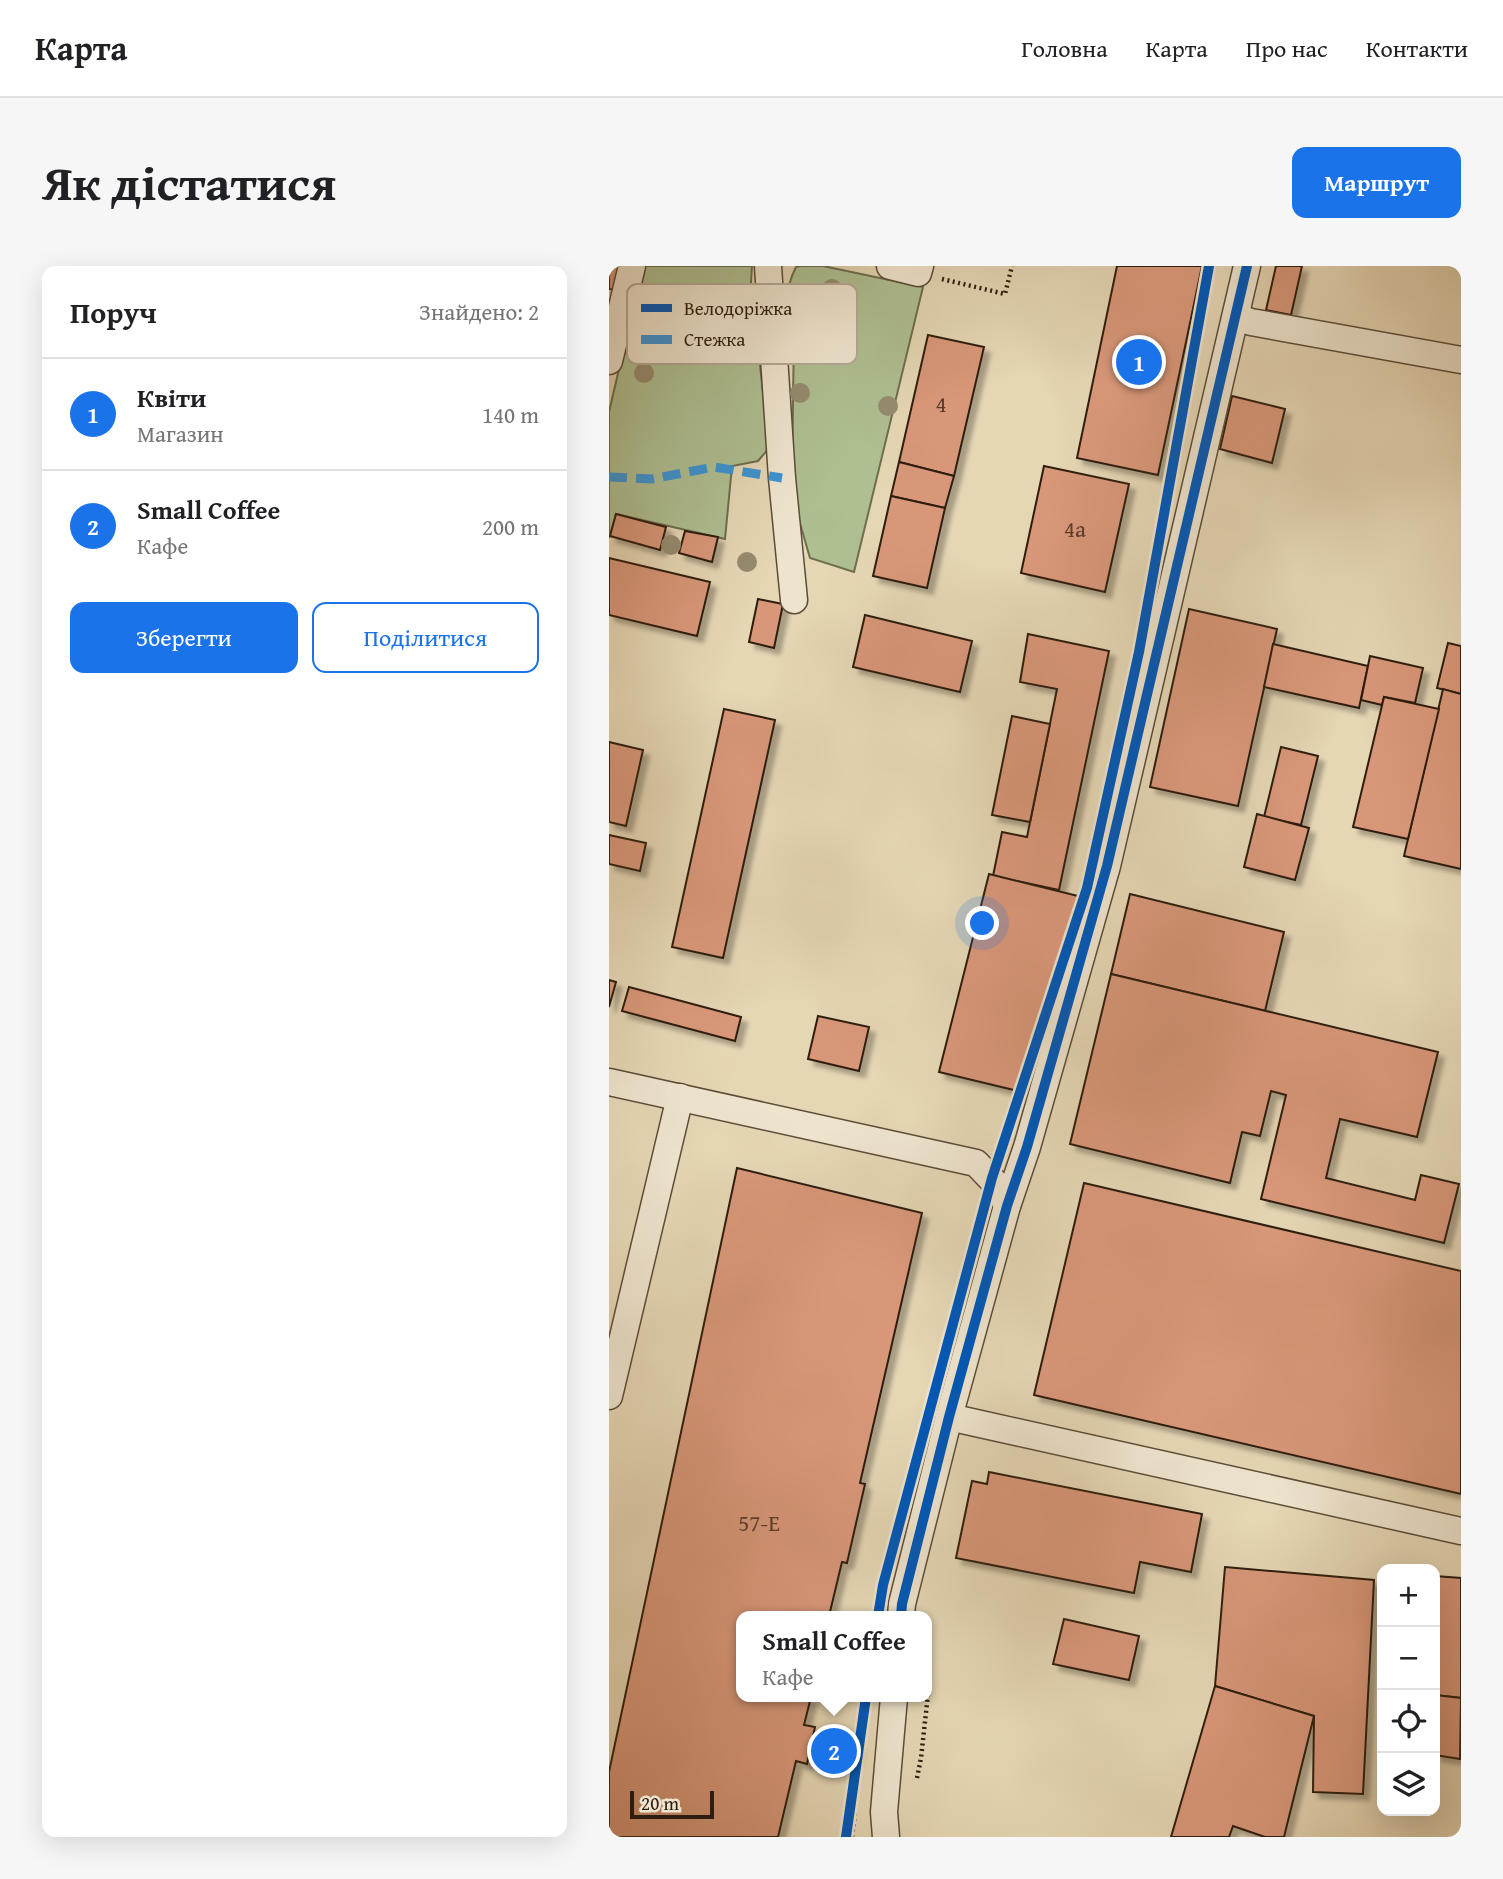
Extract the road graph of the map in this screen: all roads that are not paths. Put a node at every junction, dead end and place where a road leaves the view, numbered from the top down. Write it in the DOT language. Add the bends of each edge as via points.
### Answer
graph roads {
  1 [pos="632,266"];
  2 [pos="768,266"];
  3 [pos="890,266"];
  4 [pos="1247,266"];
  5 [pos="919,270"];
  6 [pos="628,284"];
  7 [pos="769,284"];
  8 [pos="627,287"];
  9 [pos="1236,317"];
  10 [pos="1461,360"];
  11 [pos="609,361"];
  12 [pos="774,364"];
  13 [pos="794,600"];
  14 [pos="609,1082"];
  15 [pos="681,1097"];
  16 [pos="1027,1147"];
  17 [pos="977,1163"];
  18 [pos="1007,1206"];
  19 [pos="609,1396"];
  20 [pos="949,1417"];
  21 [pos="1461,1531"];
  22 [pos="901,1611"];
  23 [pos="894,1702"];
  24 [pos="886,1837"];
  1 -- 6 [label="street"];
  2 -- 7 [label="street"];
  3 -- 5 [label="street"];
  4 -- 9 [label="street"];
  8 -- 11 [label="street"];
  9 -- 10 [label="street"];
  9 -- 16 [label="street" via="1107,866"];
  12 -- 13 [label="street"];
  14 -- 15 [label="street"];
  15 -- 17 [label="street"];
  15 -- 19 [label="street"];
  16 -- 17 [label="street" via="998,1163"];
  16 -- 18 [label="street"];
  17 -- 18 [label="street" via="998,1186"];
  18 -- 20 [label="street"];
  20 -- 21 [label="street"];
  20 -- 22 [label="street"];
  23 -- 24 [label="street"];
}
